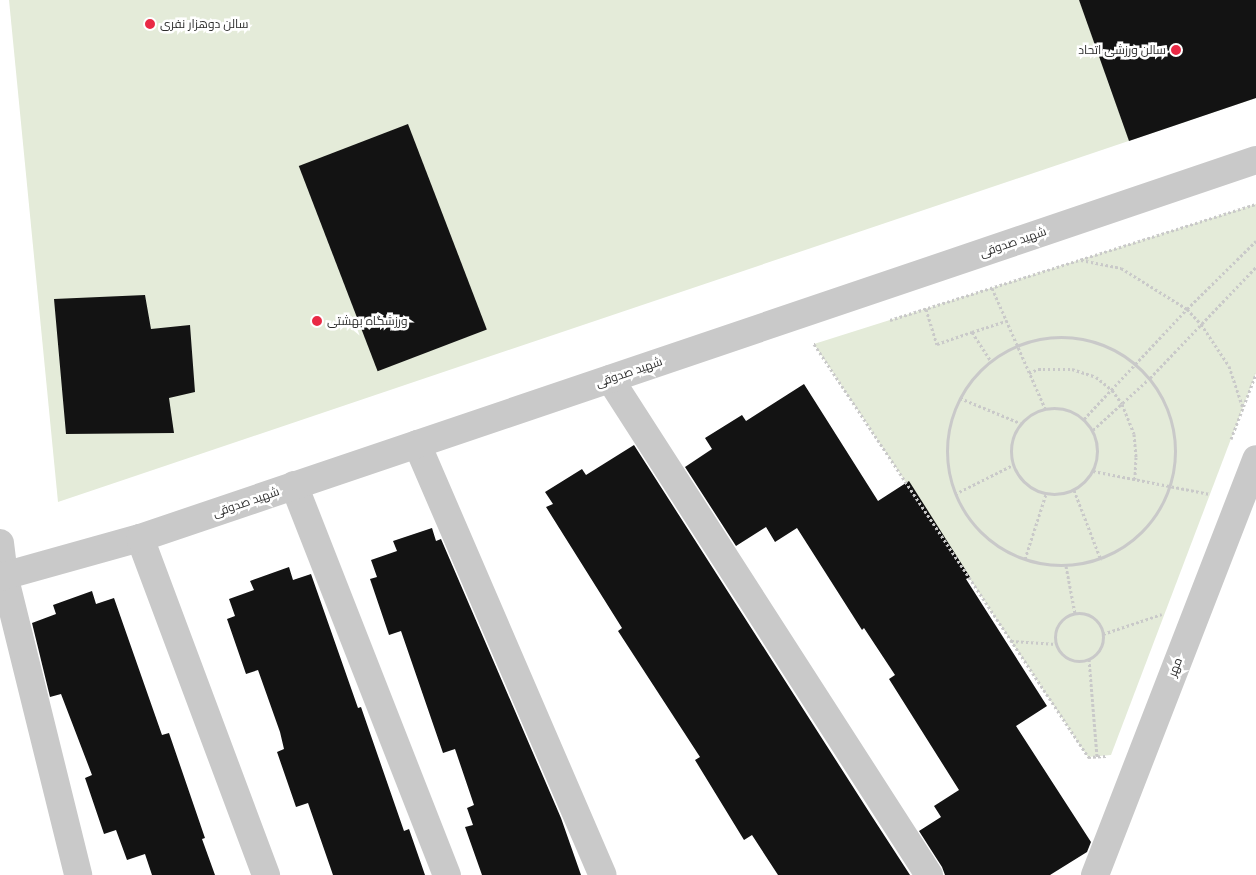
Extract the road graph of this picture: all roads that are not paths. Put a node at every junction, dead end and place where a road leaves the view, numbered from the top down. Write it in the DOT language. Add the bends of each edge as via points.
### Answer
graph roads {
  1 [pos="1256,160"];
  2 [pos="610,379"];
  3 [pos="418,444"];
  4 [pos="1256,459"];
  5 [pos="294,485"];
  6 [pos="140,538"];
  7 [pos="0,544"];
  8 [pos="2,576"];
  9 [pos="78,875"];
  10 [pos="266,875"];
  11 [pos="447,875"];
  12 [pos="603,875"];
  13 [pos="929,875"];
  14 [pos="1094,875"];
  1 -- 2 [label="street, شهید صدوقی"];
  2 -- 3 [label="street, شهید صدوقی"];
  2 -- 13 [label="street"];
  3 -- 5 [label="street, شهید صدوقی"];
  3 -- 12 [label="street"];
  4 -- 14 [label="street, مهر"];
  5 -- 6 [label="street, شهید صدوقی"];
  5 -- 11 [label="street"];
  6 -- 8 [label="street, شهید صدوقی"];
  6 -- 10 [label="street"];
  7 -- 8 [label="street"];
  8 -- 9 [label="street"];
}
